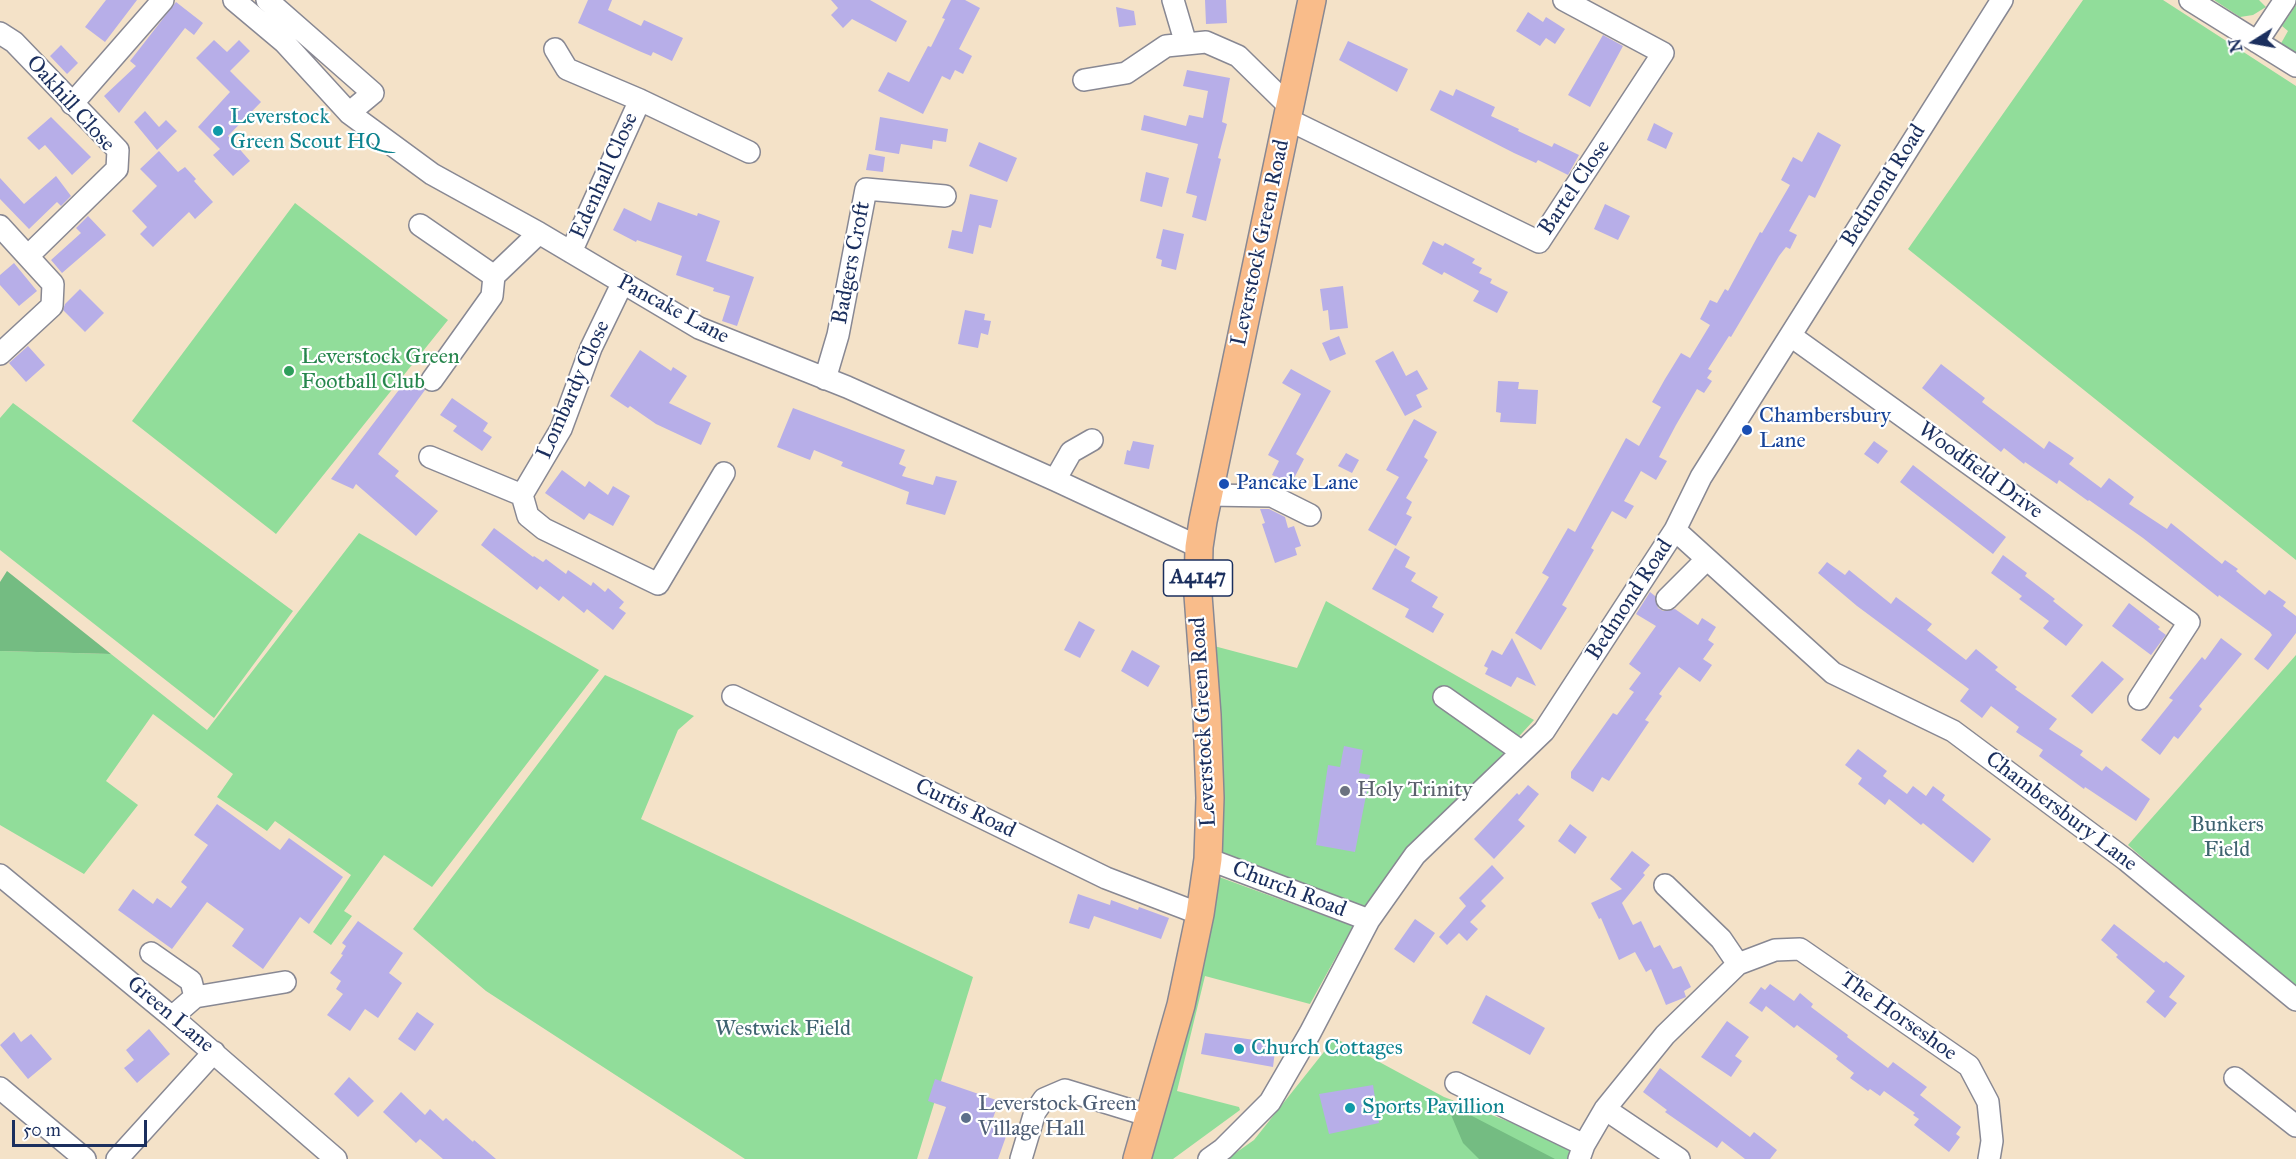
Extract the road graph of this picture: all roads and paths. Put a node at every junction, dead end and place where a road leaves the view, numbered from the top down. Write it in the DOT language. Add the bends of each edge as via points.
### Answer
graph roads {
  1 [pos="163,0"];
  2 [pos="234,0"];
  3 [pos="267,0"];
  4 [pos="1173,0"];
  5 [pos="1312,0"];
  6 [pos="1564,0"];
  7 [pos="2002,0"];
  8 [pos="2190,0"];
  9 [pos="2285,0"];
  10 [pos="0,33"];
  11 [pos="292,36"];
  12 [pos="2257,42"];
  13 [pos="1186,44"];
  14 [pos="555,49"];
  15 [pos="2296,66"];
  16 [pos="1084,80"];
  17 [pos="640,100"];
  18 [pos="72,104"];
  19 [pos="1288,112"];
  20 [pos="349,113"];
  21 [pos="749,152"];
  22 [pos="945,196"];
  23 [pos="420,225"];
  24 [pos="0,226"];
  25 [pos="539,233"];
  26 [pos="571,252"];
  27 [pos="28,256"];
  28 [pos="494,276"];
  29 [pos="622,284"];
  30 [pos="1791,336"];
  31 [pos="0,354"];
  32 [pos="825,379"];
  33 [pos="432,380"];
  34 [pos="1092,440"];
  35 [pos="430,457"];
  36 [pos="724,473"];
  37 [pos="1055,480"];
  38 [pos="522,495"];
  39 [pos="1208,495"];
  40 [pos="1310,515"];
  41 [pos="1675,530"];
  42 [pos="1199,547"];
  43 [pos="1707,559"];
  44 [pos="1667,599"];
  45 [pos="733,696"];
  46 [pos="1444,697"];
  47 [pos="2139,699"];
  48 [pos="1522,752"];
  49 [pos="1208,859"];
  50 [pos="0,875"];
  51 [pos="1665,885"];
  52 [pos="1200,914"];
  53 [pos="1369,920"];
  54 [pos="151,952"];
  55 [pos="1738,964"];
  56 [pos="285,982"];
  57 [pos="195,997"];
  58 [pos="2296,1000"];
  59 [pos="172,1017"];
  60 [pos="214,1052"];
  61 [pos="2235,1078"];
  62 [pos="1456,1083"];
  63 [pos="0,1088"];
  64 [pos="1605,1109"];
  65 [pos="1150,1116"];
  66 [pos="2296,1126"];
  67 [pos="1581,1152"];
  68 [pos="85,1159"];
  69 [pos="117,1159"];
  70 [pos="336,1159"];
  71 [pos="1021,1159"];
  72 [pos="1137,1159"];
  73 [pos="1209,1159"];
  74 [pos="1679,1159"];
  75 [pos="1989,1159"];
  1 -- 18 [label="street"];
  2 -- 11 [label="street, Pancake Lane"];
  3 -- 11 [label="street"];
  4 -- 13 [label="street"];
  5 -- 19 [label="main road, Leverstock Green Road / A4147"];
  6 -- 19 [label="street, Bartel Close" via="1663,53 1539,242"];
  7 -- 30 [label="street, Bedmond Road"];
  8 -- 12 [label="street"];
  9 -- 12 [label="street"];
  10 -- 18 [label="street, Oakhill Close" via="14,42"];
  11 -- 20 [label="street, Pancake Lane"];
  11 -- 20 [label="street" via="374,93"];
  12 -- 15 [label="street"];
  13 -- 16 [label="street" via="1166,46 1126,74"];
  13 -- 19 [label="street" via="1206,42 1238,56"];
  14 -- 17 [label="street, Edenhall Close" via="567,69"];
  17 -- 21 [label="street, Edenhall Close"];
  17 -- 26 [label="street, Edenhall Close"];
  18 -- 27 [label="street, Oakhill Close" via="118,150 117,169"];
  19 -- 39 [label="main road, Leverstock Green Road / A4147"];
  20 -- 25 [label="street, Pancake Lane" via="432,174"];
  22 -- 32 [label="street, Badgers Croft" via="866,189 838,335"];
  23 -- 28 [label="street"];
  24 -- 27 [label="street"];
  25 -- 26 [label="street, Pancake Lane"];
  25 -- 28 [label="street"];
  26 -- 29 [label="street, Pancake Lane"];
  27 -- 31 [label="street" via="53,284 52,306"];
  28 -- 33 [label="street" via="492,296"];
  29 -- 32 [label="street, Pancake Lane" via="699,328"];
  29 -- 38 [label="street, Lombardy Close" via="591,348 561,429"];
  30 -- 41 [label="street, Bedmond Road" via="1701,477"];
  30 -- 47 [label="street, Woodfield Drive" via="2189,622"];
  32 -- 37 [label="street, Pancake Lane"];
  34 -- 37 [label="street" via="1071,452"];
  35 -- 38 [label="street"];
  36 -- 38 [label="street" via="658,584 544,529 528,516"];
  37 -- 42 [label="street, Pancake Lane"];
  39 -- 40 [label="street" via="1272,496"];
  39 -- 42 [label="main road, Leverstock Green Road / A4147"];
  41 -- 43 [label="street, Chambersbury Lane"];
  41 -- 48 [label="street, Bedmond Road" via="1544,731"];
  42 -- 49 [label="main road, Leverstock Green Road / A4147" via="1198,595 1210,798"];
  43 -- 44 [label="street"];
  43 -- 58 [label="street, Chambersbury Lane" via="1833,673 1953,731 2126,860"];
  45 -- 52 [label="street, Curtis Road" via="1106,878"];
  46 -- 48 [label="street"];
  48 -- 53 [label="street, Bedmond Road" via="1415,855"];
  49 -- 52 [label="main road, Leverstock Green Road / A4147"];
  49 -- 53 [label="street, Church Road"];
  50 -- 59 [label="street, Green Lane"];
  51 -- 55 [label="street" via="1721,939"];
  52 -- 65 [label="main road, Leverstock Green Road / A4147" via="1181,1005"];
  53 -- 73 [label="street, Bedmond Road" via="1270,1102"];
  54 -- 57 [label="street" via="191,981"];
  55 -- 64 [label="street, The Horseshoe" via="1665,1035"];
  55 -- 75 [label="street, The Horseshoe" via="1775,950 1800,949 1969,1066 1988,1102 1992,1142"];
  56 -- 57 [label="street"];
  57 -- 59 [label="street"];
  59 -- 60 [label="street, Green Lane"];
  60 -- 69 [label="street"];
  60 -- 70 [label="street, Green Lane"];
  61 -- 66 [label="street"];
  62 -- 67 [label="street"];
  63 -- 68 [label="street"];
  64 -- 67 [label="street, The Horseshoe"];
  64 -- 74 [label="street"];
  65 -- 71 [label="street" via="1065,1090 1044,1099 1035,1112"];
  65 -- 72 [label="main road, Leverstock Green Road / A4147"];
}
